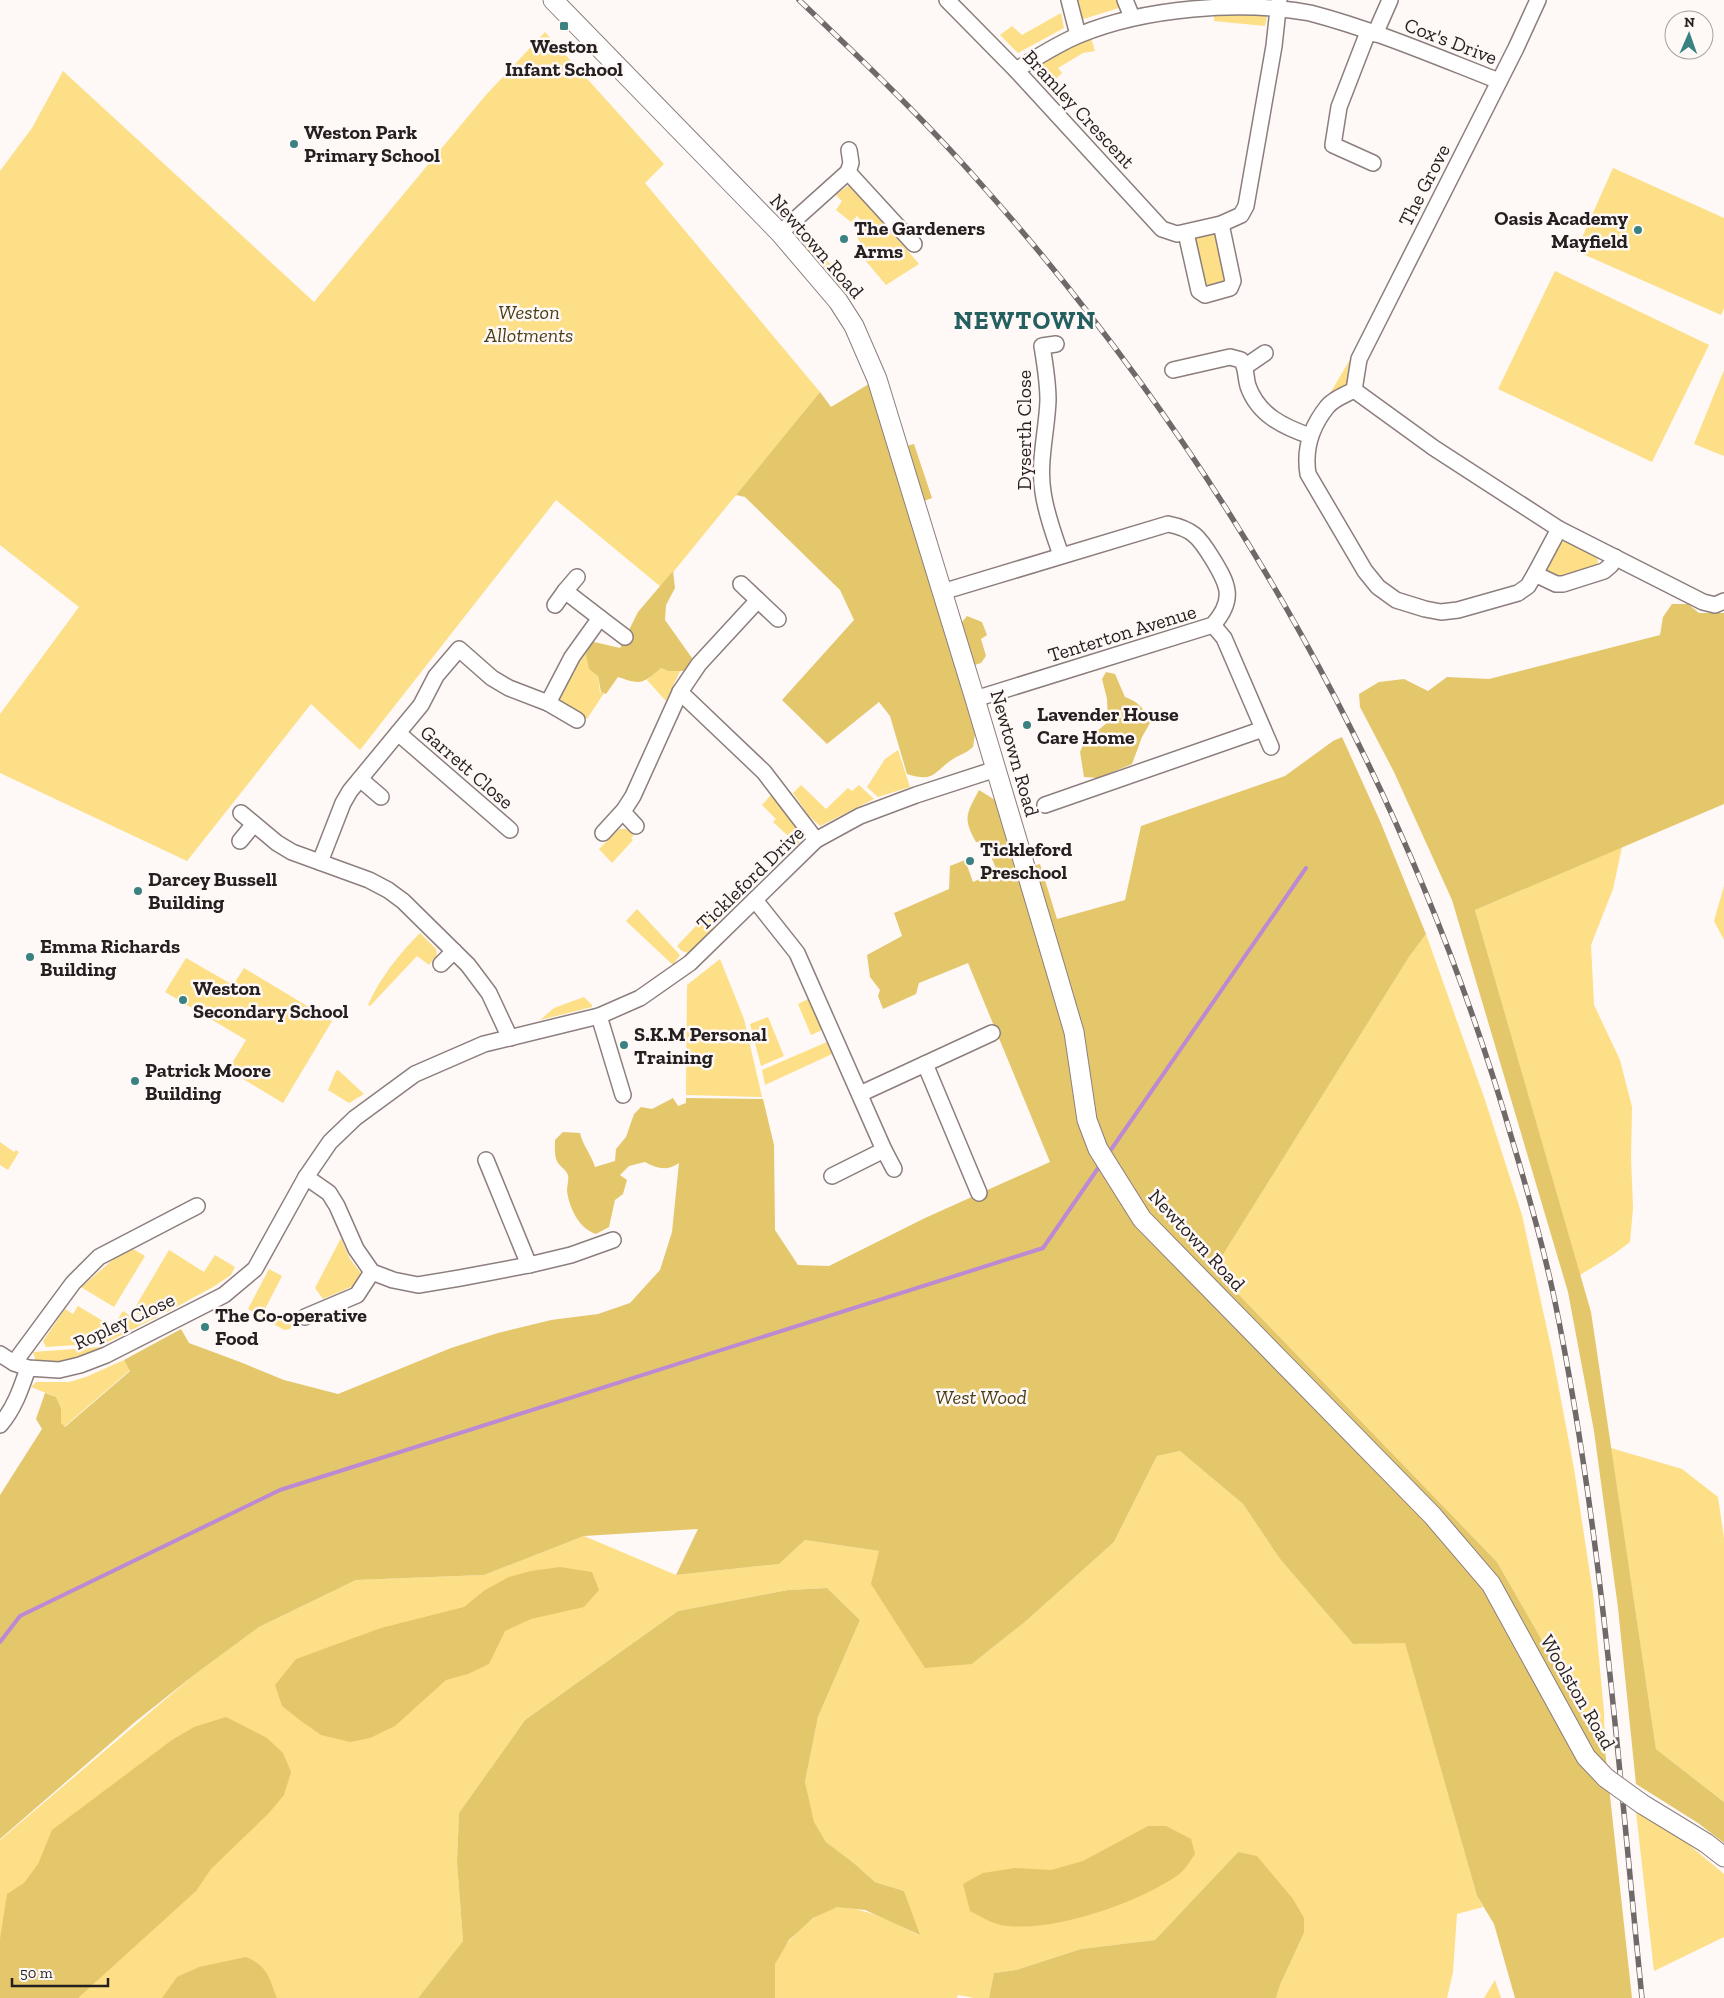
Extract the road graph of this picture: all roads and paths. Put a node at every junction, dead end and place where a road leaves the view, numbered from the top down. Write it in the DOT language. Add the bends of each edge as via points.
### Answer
graph roads {
  1 [pos="553,0"];
  2 [pos="947,0"];
  3 [pos="1069,0"];
  4 [pos="1125,0"];
  5 [pos="1390,0"];
  6 [pos="1538,0"];
  7 [pos="1278,4"];
  8 [pos="1132,17"];
  9 [pos="1372,33"];
  10 [pos="1078,35"];
  11 [pos="1016,70"];
  12 [pos="1499,81"];
  13 [pos="849,150"];
  14 [pos="1373,163"];
  15 [pos="848,172"];
  16 [pos="1221,224"];
  17 [pos="780,233"];
  18 [pos="1186,233"];
  19 [pos="914,244"];
  20 [pos="1056,344"];
  21 [pos="1265,353"];
  22 [pos="1246,366"];
  23 [pos="1173,370"];
  24 [pos="1354,390"];
  25 [pos="1310,436"];
  26 [pos="1559,529"];
  27 [pos="1062,555"];
  28 [pos="1615,558"];
  29 [pos="1535,574"];
  30 [pos="576,577"];
  31 [pos="741,584"];
  32 [pos="565,592"];
  33 [pos="942,592"];
  34 [pos="758,600"];
  35 [pos="1724,601"];
  36 [pos="555,605"];
  37 [pos="600,618"];
  38 [pos="778,619"];
  39 [pos="1213,625"];
  40 [pos="625,637"];
  41 [pos="680,692"];
  42 [pos="976,699"];
  43 [pos="548,703"];
  44 [pos="577,720"];
  45 [pos="1263,729"];
  46 [pos="398,734"];
  47 [pos="1271,747"];
  48 [pos="996,769"];
  49 [pos="360,779"];
  50 [pos="381,797"];
  51 [pos="1045,805"];
  52 [pos="622,812"];
  53 [pos="241,813"];
  54 [pos="254,824"];
  55 [pos="636,826"];
  56 [pos="510,830"];
  57 [pos="603,833"];
  58 [pos="816,840"];
  59 [pos="240,841"];
  60 [pos="320,862"];
  61 [pos="755,900"];
  62 [pos="454,951"];
  63 [pos="441,964"];
  64 [pos="599,1016"];
  65 [pos="992,1034"];
  66 [pos="510,1038"];
  67 [pos="925,1064"];
  68 [pos="623,1094"];
  69 [pos="860,1094"];
  70 [pos="884,1150"];
  71 [pos="486,1160"];
  72 [pos="894,1169"];
  73 [pos="832,1176"];
  74 [pos="306,1177"];
  75 [pos="979,1193"];
  76 [pos="197,1206"];
  77 [pos="613,1240"];
  78 [pos="529,1265"];
  79 [pos="255,1269"];
  80 [pos="372,1272"];
  81 [pos="305,1317"];
  82 [pos="0,1354"];
  83 [pos="21,1366"];
  84 [pos="0,1426"];
  85 [pos="1469,1559"];
  86 [pos="1724,1857"];
  1 -- 17 [label="street, Newtown Road"];
  2 -- 11 [label="street, Bramley Crescent"];
  3 -- 10 [label="street"];
  4 -- 8 [label="street"];
  5 -- 9 [label="street"];
  6 -- 12 [label="street, The Grove"];
  7 -- 8 [label="street, Cox's Drive" via="1208,6"];
  7 -- 9 [label="street, Cox's Drive"];
  7 -- 16 [label="street, Bramley Crescent" via="1274,46 1246,206 1241,215"];
  8 -- 10 [label="street, Cox's Drive"];
  9 -- 12 [label="street, Cox's Drive"];
  9 -- 14 [label="street" via="1339,107 1333,145"];
  10 -- 11 [label="street, Cox's Drive"];
  11 -- 18 [label="street, Bramley Crescent" via="1162,230"];
  12 -- 24 [label="street, The Grove" via="1359,359"];
  13 -- 15 [label="street" via="851,163"];
  15 -- 17 [label="street"];
  15 -- 19 [label="street"];
  16 -- 18 [label="street, Bramley Crescent"];
  16 -- 18 [label="street" via="1233,281 1230,288 1205,294 1199,291"];
  17 -- 33 [label="street, Newtown Road" via="838,301 862,342 877,379"];
  20 -- 27 [label="street, Dyserth Close" via="1042,346 1048,402 1042,478 1048,517"];
  21 -- 22 [label="street"];
  22 -- 23 [label="street" via="1241,360 1230,357"];
  22 -- 25 [label="street" via="1248,386 1262,409 1285,427"];
  24 -- 25 [label="street" via="1327,406"];
  24 -- 26 [label="street" via="1434,448"];
  25 -- 29 [label="street" via="1306,448 1308,474 1365,572 1396,600 1425,610 1458,610 1518,593 1528,586"];
  26 -- 28 [label="street"];
  26 -- 29 [label="street"];
  27 -- 33 [label="street, Tenterton Avenue"];
  27 -- 39 [label="street, Tenterton Avenue" via="1155,527 1168,524 1183,527 1196,535 1226,580 1226,604"];
  28 -- 29 [label="street" via="1604,571 1563,584"];
  28 -- 35 [label="street" via="1703,602 1715,604"];
  30 -- 32 [label="street"];
  31 -- 34 [label="street"];
  32 -- 36 [label="street"];
  32 -- 37 [label="street"];
  33 -- 42 [label="street, Newtown Road"];
  34 -- 38 [label="street"];
  34 -- 41 [label="street" via="699,664"];
  37 -- 40 [label="street"];
  37 -- 43 [label="street" via="572,657"];
  39 -- 42 [label="street, Tenterton Avenue"];
  39 -- 45 [label="street" via="1224,638"];
  41 -- 52 [label="street" via="642,778"];
  41 -- 58 [label="street" via="764,772"];
  42 -- 48 [label="street, Newtown Road"];
  43 -- 44 [label="street"];
  43 -- 46 [label="street" via="492,678 459,649 436,676 420,705"];
  45 -- 47 [label="street"];
  45 -- 51 [label="street"];
  46 -- 49 [label="street"];
  46 -- 56 [label="street, Garrett Close"];
  48 -- 58 [label="street, Tickleford Drive" via="860,816"];
  48 -- 85 [label="street, Newtown Road" via="1074,1032 1087,1120 1098,1149 1142,1219 1432,1515"];
  49 -- 50 [label="street"];
  49 -- 60 [label="street" via="343,803"];
  52 -- 55 [label="street"];
  52 -- 57 [label="street"];
  53 -- 54 [label="street"];
  54 -- 59 [label="street"];
  54 -- 60 [label="street" via="292,852"];
  58 -- 61 [label="street, Tickleford Drive"];
  60 -- 62 [label="street" via="388,890"];
  61 -- 64 [label="street, Tickleford Drive" via="679,972 640,998"];
  61 -- 69 [label="street" via="797,952"];
  62 -- 63 [label="street"];
  62 -- 66 [label="street" via="489,993"];
  64 -- 66 [label="street, Tickleford Drive"];
  64 -- 68 [label="street"];
  65 -- 67 [label="street"];
  66 -- 74 [label="street, Tickleford Drive" via="484,1044 415,1074 355,1118 330,1142"];
  67 -- 69 [label="street"];
  67 -- 75 [label="street"];
  69 -- 70 [label="street"];
  70 -- 72 [label="street"];
  70 -- 73 [label="street"];
  71 -- 78 [label="street"];
  74 -- 79 [label="street, Tickleford Drive"];
  74 -- 80 [label="street" via="329,1192 356,1249"];
  76 -- 83 [label="street" via="99,1257 73,1283"];
  77 -- 78 [label="street"];
  78 -- 80 [label="street" via="418,1285"];
  79 -- 83 [label="street, Ropley Close" via="224,1294 106,1355 59,1370"];
  80 -- 81 [label="street" via="357,1295"];
  82 -- 83 [label="street, Ropley Close"];
  83 -- 84 [label="street" via="21,1389"];
  85 -- 86 [label="street, Woolston Road, bridge" via="1491,1584 1586,1757 1606,1778"];
}
